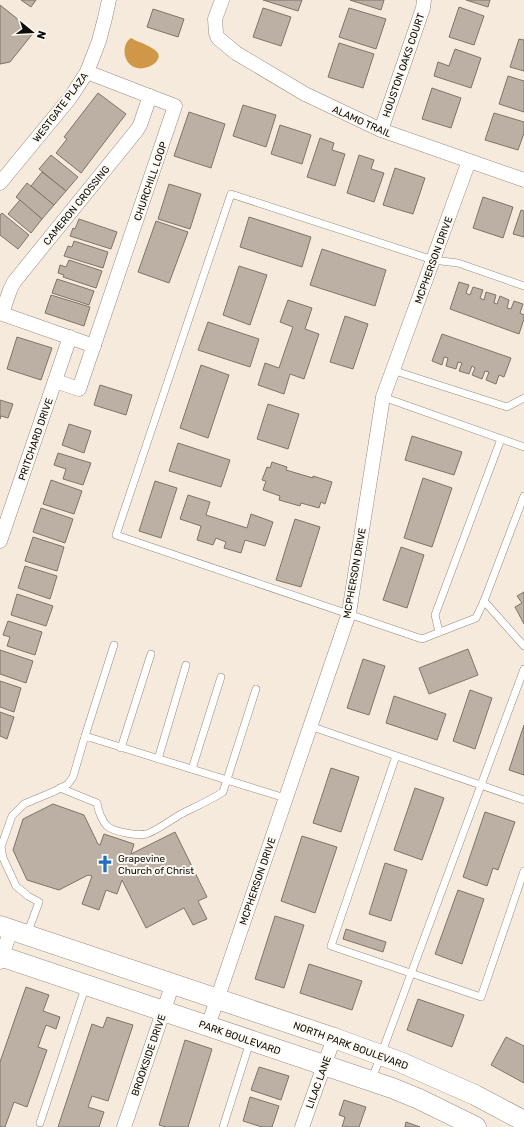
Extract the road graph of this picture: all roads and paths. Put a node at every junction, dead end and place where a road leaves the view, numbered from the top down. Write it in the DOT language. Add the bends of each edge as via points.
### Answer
graph roads {
  1 [pos="109,0"];
  2 [pos="222,0"];
  3 [pos="424,0"];
  4 [pos="87,72"];
  5 [pos="150,96"];
  6 [pos="381,130"];
  7 [pos="469,161"];
  8 [pos="524,180"];
  9 [pos="0,183"];
  10 [pos="433,260"];
  11 [pos="524,286"];
  12 [pos="1,313"];
  13 [pos="70,337"];
  14 [pos="94,346"];
  15 [pos="392,370"];
  16 [pos="55,381"];
  17 [pos="383,397"];
  18 [pos="524,398"];
  19 [pos="501,439"];
  20 [pos="524,447"];
  21 [pos="524,496"];
  22 [pos="0,540"];
  23 [pos="484,601"];
  24 [pos="349,613"];
  25 [pos="439,632"];
  26 [pos="114,645"];
  27 [pos="524,646"];
  28 [pos="151,654"];
  29 [pos="186,665"];
  30 [pos="524,669"];
  31 [pos="221,677"];
  32 [pos="256,689"];
  33 [pos="310,726"];
  34 [pos="85,736"];
  35 [pos="121,748"];
  36 [pos="396,756"];
  37 [pos="158,759"];
  38 [pos="192,770"];
  39 [pos="227,780"];
  40 [pos="481,785"];
  41 [pos="60,788"];
  42 [pos="285,798"];
  43 [pos="524,800"];
  44 [pos="524,871"];
  45 [pos="12,930"];
  46 [pos="1,958"];
  47 [pos="411,974"];
  48 [pos="172,984"];
  49 [pos="86,985"];
  50 [pos="217,998"];
  51 [pos="163,1011"];
  52 [pos="208,1026"];
  53 [pos="334,1038"];
  54 [pos="251,1040"];
  55 [pos="381,1054"];
  56 [pos="324,1065"];
  57 [pos="371,1081"];
  58 [pos="524,1121"];
  59 [pos="40,1123"];
  60 [pos="468,1125"];
  61 [pos="124,1127"];
  62 [pos="223,1127"];
  63 [pos="302,1127"];
  1 -- 4 [label="street, WESTGATE PLAZA" via="99,41"];
  2 -- 6 [label="street, ALAMO TRAIL" via="215,19 216,33 218,38 236,53 305,94"];
  3 -- 6 [label="street, HOUSTON OAKS COURT"];
  4 -- 5 [label="street, CHURCHILL LOOP"];
  4 -- 9 [label="street, WESTGATE PLAZA" via="70,98"];
  5 -- 12 [label="street, CAMERON CROSSING" via="137,130 14,282"];
  5 -- 14 [label="street, CHURCHILL LOOP" via="175,106"];
  6 -- 7 [label="street, ALAMO TRAIL"];
  7 -- 8 [label="street, ALAMO TRAIL"];
  7 -- 10 [label="street, MCPHERSON DRIVE"];
  10 -- 11 [label="lane" via="458,263"];
  10 -- 15 [label="street, MCPHERSON DRIVE"];
  10 -- 24 [label="lane" via="231,194 116,535"];
  12 -- 13 [label="street"];
  13 -- 14 [label="street"];
  13 -- 16 [label="street, PRITCHARD DRIVE"];
  14 -- 16 [label="street, CHURCHILL LOOP" via="79,389"];
  15 -- 17 [label="street, MCPHERSON DRIVE"];
  15 -- 18 [label="lane" via="507,408"];
  16 -- 22 [label="street, PRITCHARD DRIVE"];
  17 -- 19 [label="lane"];
  17 -- 24 [label="street, MCPHERSON DRIVE"];
  19 -- 20 [label="lane"];
  19 -- 25 [label="lane" via="435,615"];
  21 -- 23 [label="lane"];
  23 -- 25 [label="lane" via="476,618"];
  23 -- 27 [label="lane"];
  24 -- 25 [label="lane" via="422,639"];
  24 -- 33 [label="street, MCPHERSON DRIVE"];
  26 -- 34 [label="lane"];
  28 -- 35 [label="lane"];
  29 -- 37 [label="lane"];
  30 -- 40 [label="lane"];
  31 -- 38 [label="lane"];
  32 -- 39 [label="lane"];
  33 -- 36 [label="lane"];
  33 -- 42 [label="street, MCPHERSON DRIVE"];
  34 -- 35 [label="lane"];
  34 -- 41 [label="lane" via="73,777 68,784"];
  35 -- 37 [label="lane"];
  36 -- 40 [label="lane"];
  36 -- 47 [label="lane" via="331,946"];
  37 -- 38 [label="lane"];
  38 -- 39 [label="lane"];
  39 -- 41 [label="lane" via="223,792 213,799 147,834 118,831 107,826 97,803"];
  39 -- 42 [label="lane"];
  40 -- 43 [label="lane"];
  40 -- 47 [label="lane"];
  41 -- 45 [label="lane" via="24,804 12,816 1,847 3,858 16,886 39,902"];
  42 -- 50 [label="street, MCPHERSON DRIVE"];
  44 -- 47 [label="lane" via="481,997"];
  45 -- 46 [label="street"];
  45 -- 48 [label="main road"];
  46 -- 49 [label="main road, PARK BOULEVARD"];
  47 -- 55 [label="lane"];
  48 -- 50 [label="main road, NORTH PARK BOULEVARD"];
  48 -- 51 [label="street, BROOKSIDE DRIVE"];
  49 -- 51 [label="main road, PARK BOULEVARD"];
  49 -- 59 [label="lane"];
  50 -- 52 [label="street, MCPHERSON DRIVE"];
  50 -- 53 [label="main road, NORTH PARK BOULEVARD"];
  51 -- 52 [label="main road, PARK BOULEVARD"];
  51 -- 61 [label="street, BROOKSIDE DRIVE"];
  52 -- 54 [label="main road, PARK BOULEVARD"];
  53 -- 55 [label="main road, NORTH PARK BOULEVARD"];
  53 -- 56 [label="street, LILAC LANE"];
  54 -- 56 [label="main road, PARK BOULEVARD"];
  54 -- 62 [label="lane"];
  55 -- 57 [label="lane"];
  55 -- 58 [label="main road, NORTH PARK BOULEVARD" via="475,1095"];
  56 -- 57 [label="main road, PARK BOULEVARD"];
  56 -- 63 [label="street, LILAC LANE"];
  57 -- 60 [label="main road, PARK BOULEVARD" via="419,1098"];
}
